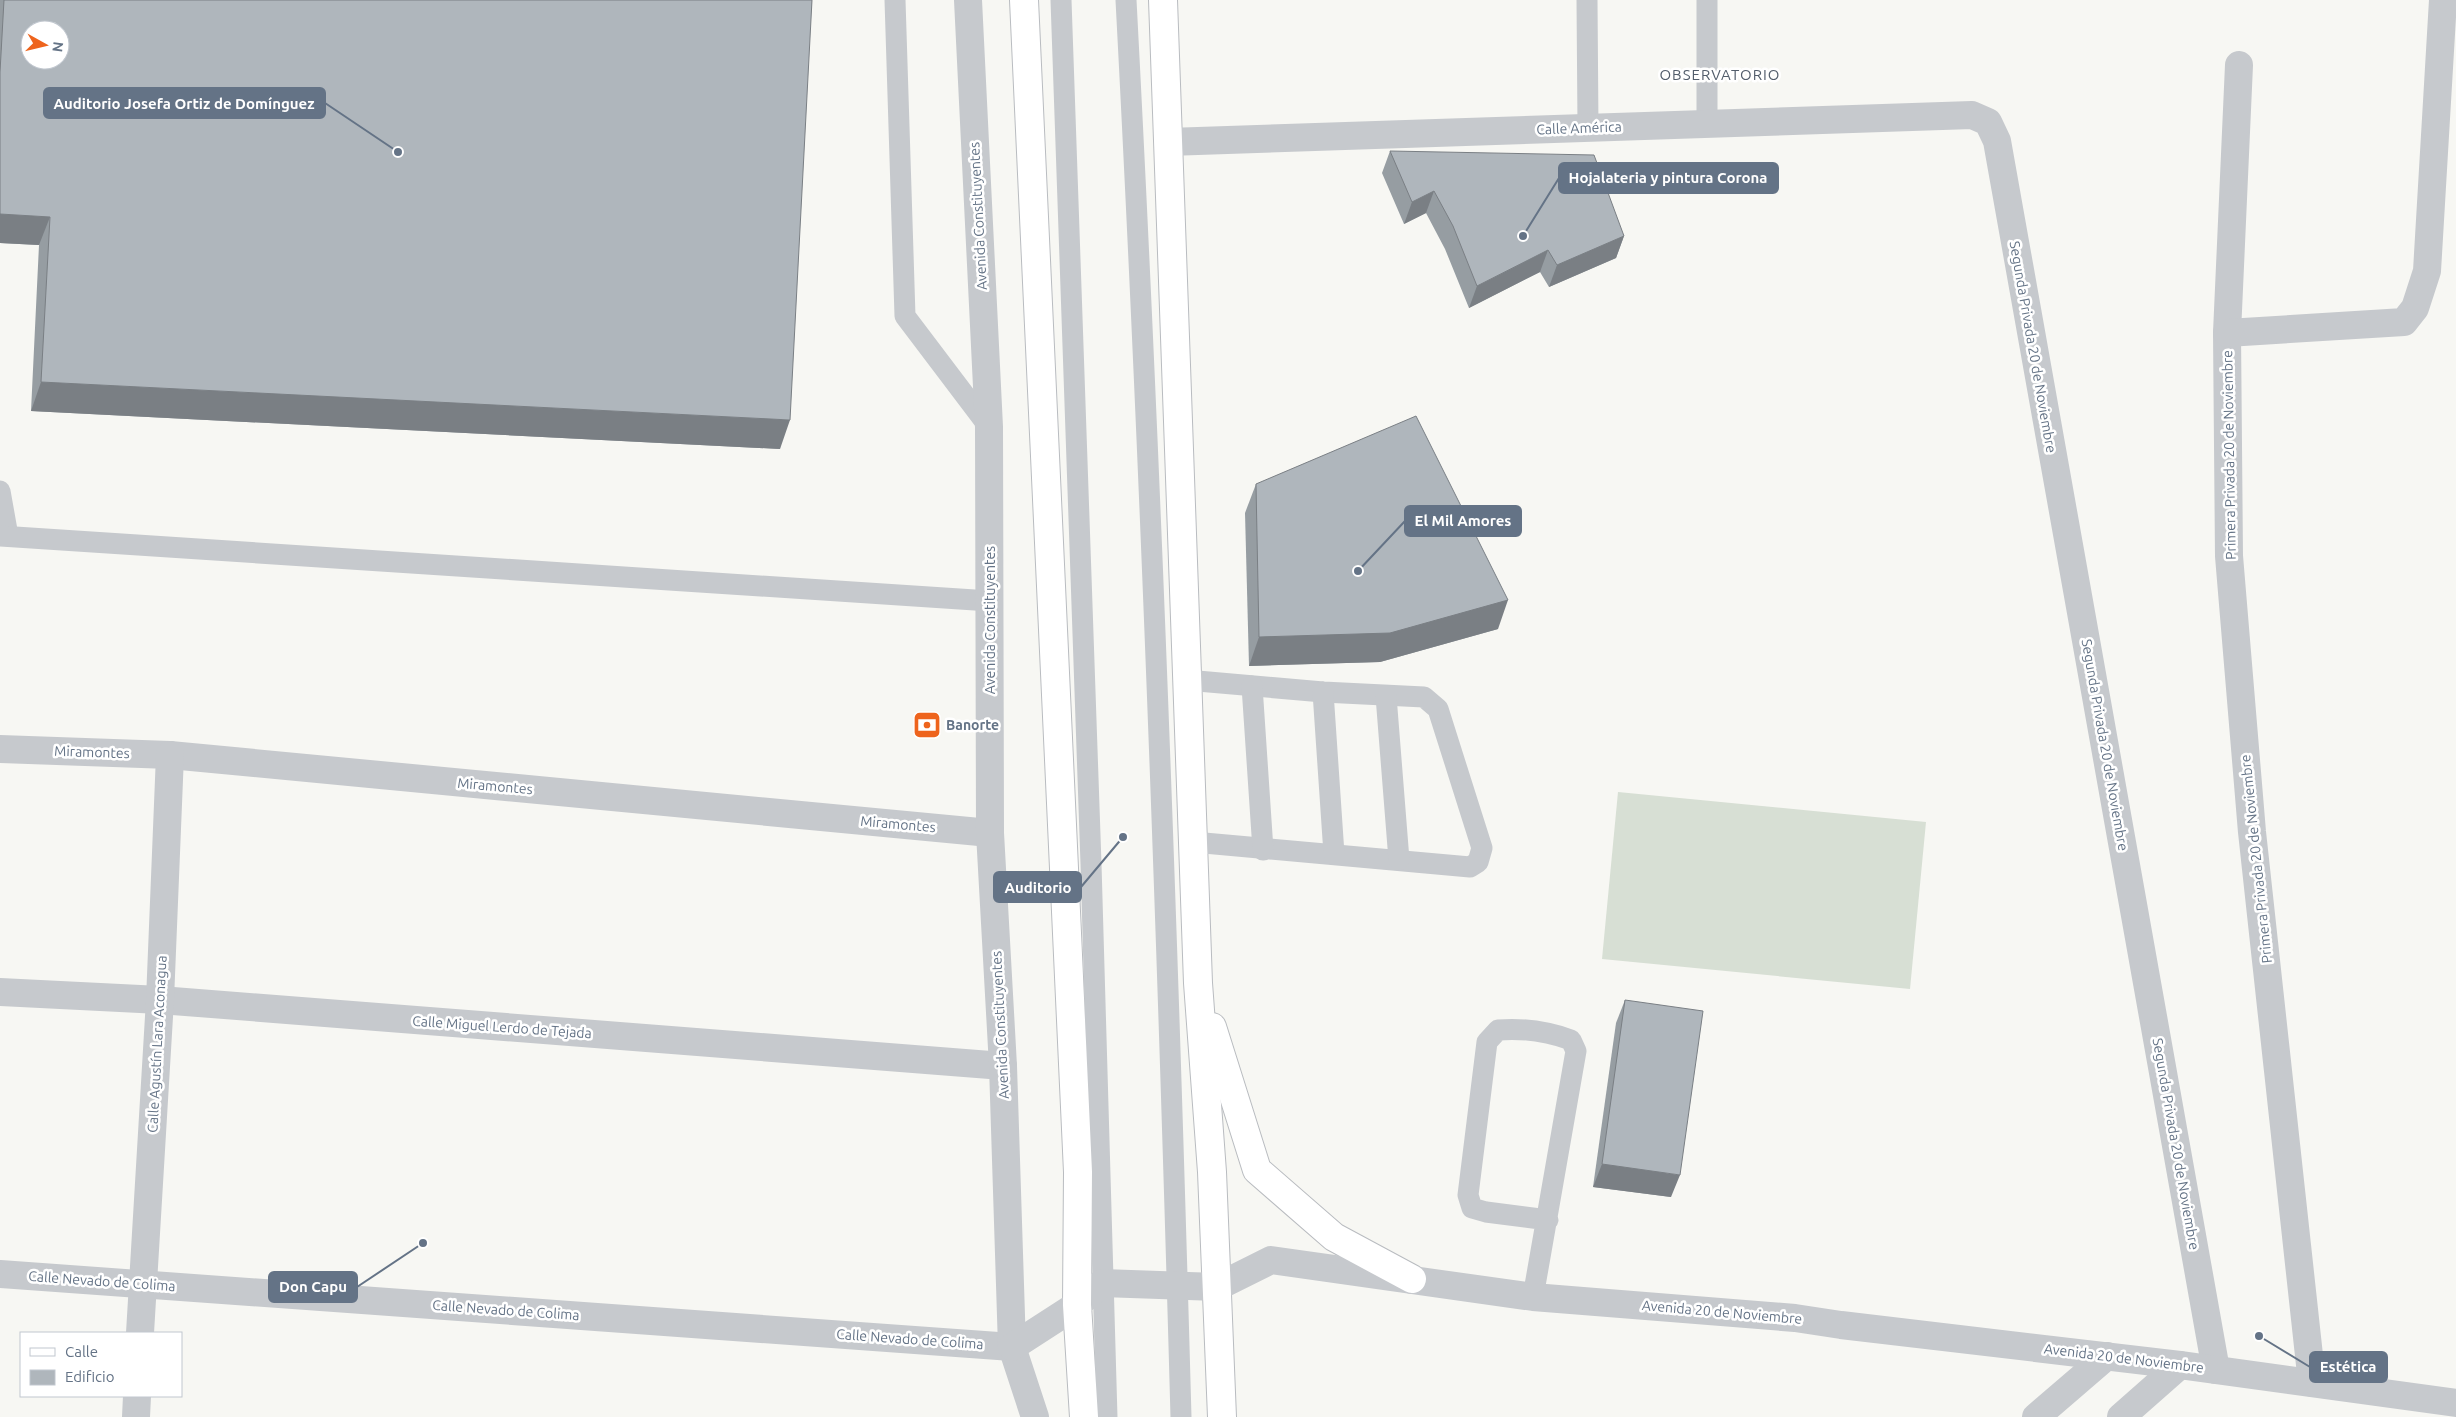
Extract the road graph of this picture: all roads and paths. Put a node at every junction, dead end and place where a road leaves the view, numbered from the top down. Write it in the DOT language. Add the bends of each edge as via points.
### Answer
graph roads {
  1 [pos="895,0"];
  2 [pos="968,0"];
  3 [pos="1024,0"];
  4 [pos="1061,0"];
  5 [pos="1126,0"];
  6 [pos="1163,0"];
  7 [pos="1587,0"];
  8 [pos="1706,0"];
  9 [pos="2442,0"];
  10 [pos="2240,65"];
  11 [pos="1988,122"];
  12 [pos="1707,124"];
  13 [pos="1588,127"];
  14 [pos="1168,142"];
  15 [pos="2227,334"];
  16 [pos="989,427"];
  17 [pos="0,491"];
  18 [pos="4,536"];
  19 [pos="990,602"];
  20 [pos="1186,680"];
  21 [pos="1252,686"];
  22 [pos="1323,692"];
  23 [pos="1386,696"];
  24 [pos="0,749"];
  25 [pos="170,755"];
  26 [pos="990,832"];
  27 [pos="1193,842"];
  28 [pos="1264,850"];
  29 [pos="1334,854"];
  30 [pos="1399,860"];
  31 [pos="1198,983"];
  32 [pos="0,992"];
  33 [pos="160,1000"];
  34 [pos="1003,1066"];
  35 [pos="1548,1220"];
  36 [pos="0,1274"];
  37 [pos="1412,1279"];
  38 [pos="1102,1282"];
  39 [pos="142,1283"];
  40 [pos="1177,1286"];
  41 [pos="1217,1287"];
  42 [pos="1533,1297"];
  43 [pos="1077,1305"];
  44 [pos="140,1332"];
  45 [pos="1012,1347"];
  46 [pos="2107,1356"];
  47 [pos="2180,1365"];
  48 [pos="2216,1370"];
  49 [pos="2312,1383"];
  50 [pos="137,1397"];
  51 [pos="2456,1403"];
  52 [pos="136,1417"];
  53 [pos="1035,1417"];
  54 [pos="1084,1417"];
  55 [pos="1106,1417"];
  56 [pos="1181,1417"];
  57 [pos="1222,1417"];
  58 [pos="2036,1417"];
  59 [pos="2121,1417"];
  1 -- 16 [label="lane" via="905,316"];
  2 -- 16 [label="street, Avenida Constituyentes"];
  3 -- 43 [label="main road" via="1078,1172"];
  4 -- 38 [label="lane"];
  5 -- 40 [label="lane" via="1144,343"];
  6 -- 14 [label="main road"];
  7 -- 13 [label="lane"];
  8 -- 12 [label="lane"];
  9 -- 15 [label="street, Primera Privada 20 de Noviembre" via="2427,271 2414,308 2404,322"];
  10 -- 15 [label="street, Primera Privada 20 de Noviembre"];
  11 -- 12 [label="street, Calle América" via="1972,114"];
  11 -- 48 [label="street, Segunda Privada 20 de Noviembre" via="1997,141"];
  12 -- 13 [label="street, Calle América"];
  13 -- 14 [label="street, Calle América"];
  14 -- 20 [label="main road"];
  15 -- 49 [label="street, Primera Privada 20 de Noviembre" via="2229,556 2249,803"];
  16 -- 19 [label="street, Avenida Constituyentes"];
  17 -- 18 [label="lane"];
  18 -- 19 [label="lane"];
  19 -- 26 [label="street, Avenida Constituyentes"];
  20 -- 21 [label="lane"];
  20 -- 27 [label="main road"];
  21 -- 22 [label="lane"];
  21 -- 28 [label="lane"];
  22 -- 23 [label="lane"];
  22 -- 29 [label="lane"];
  23 -- 30 [label="lane"];
  23 -- 30 [label="lane" via="1424,697 1438,709 1482,848 1478,862 1470,867"];
  24 -- 25 [label="street, Miramontes"];
  25 -- 26 [label="street, Miramontes"];
  25 -- 33 [label="street, Calle Agustín Lara Aconagua"];
  26 -- 34 [label="street, Avenida Constituyentes"];
  27 -- 28 [label="lane"];
  27 -- 31 [label="main road"];
  28 -- 29 [label="lane"];
  29 -- 30 [label="lane"];
  31 -- 37 [label="main road" via="1257,1170 1334,1237"];
  31 -- 41 [label="main road"];
  32 -- 33 [label="street, Calle Miguel Lerdo de Tejada"];
  33 -- 34 [label="street, Calle Miguel Lerdo de Tejada"];
  33 -- 39 [label="street, Calle Agustín Lara Aconagua"];
  34 -- 45 [label="street, Avenida Constituyentes"];
  35 -- 35 [label="lane" via="1576,1051 1571,1040 1557,1035 1498,1030 1487,1042 1468,1195 1472,1208"];
  35 -- 42 [label="lane"];
  36 -- 39 [label="street, Calle Nevado de Colima"];
  37 -- 41 [label="street, Avenida 20 de Noviembre" via="1271,1260"];
  37 -- 42 [label="street, Avenida 20 de Noviembre"];
  38 -- 40 [label="street, Avenida 20 de Noviembre"];
  38 -- 43 [label="street"];
  38 -- 55 [label="lane"];
  39 -- 44 [label="street, Calle Agustín Lara Aconagua"];
  39 -- 45 [label="street, Calle Nevado de Colima"];
  40 -- 41 [label="street, Avenida 20 de Noviembre"];
  40 -- 56 [label="lane"];
  41 -- 57 [label="main road"];
  42 -- 46 [label="street, Avenida 20 de Noviembre" via="1795,1318"];
  43 -- 45 [label="street"];
  43 -- 54 [label="main road"];
  45 -- 53 [label="street, Avenida Constituyentes"];
  46 -- 47 [label="street, Avenida 20 de Noviembre"];
  46 -- 58 [label="street"];
  47 -- 48 [label="street, Avenida 20 de Noviembre"];
  47 -- 59 [label="street"];
  48 -- 49 [label="street, Avenida 20 de Noviembre"];
  49 -- 51 [label="street, Avenida 20 de Noviembre"];
  50 -- 52 [label="street"];
}
